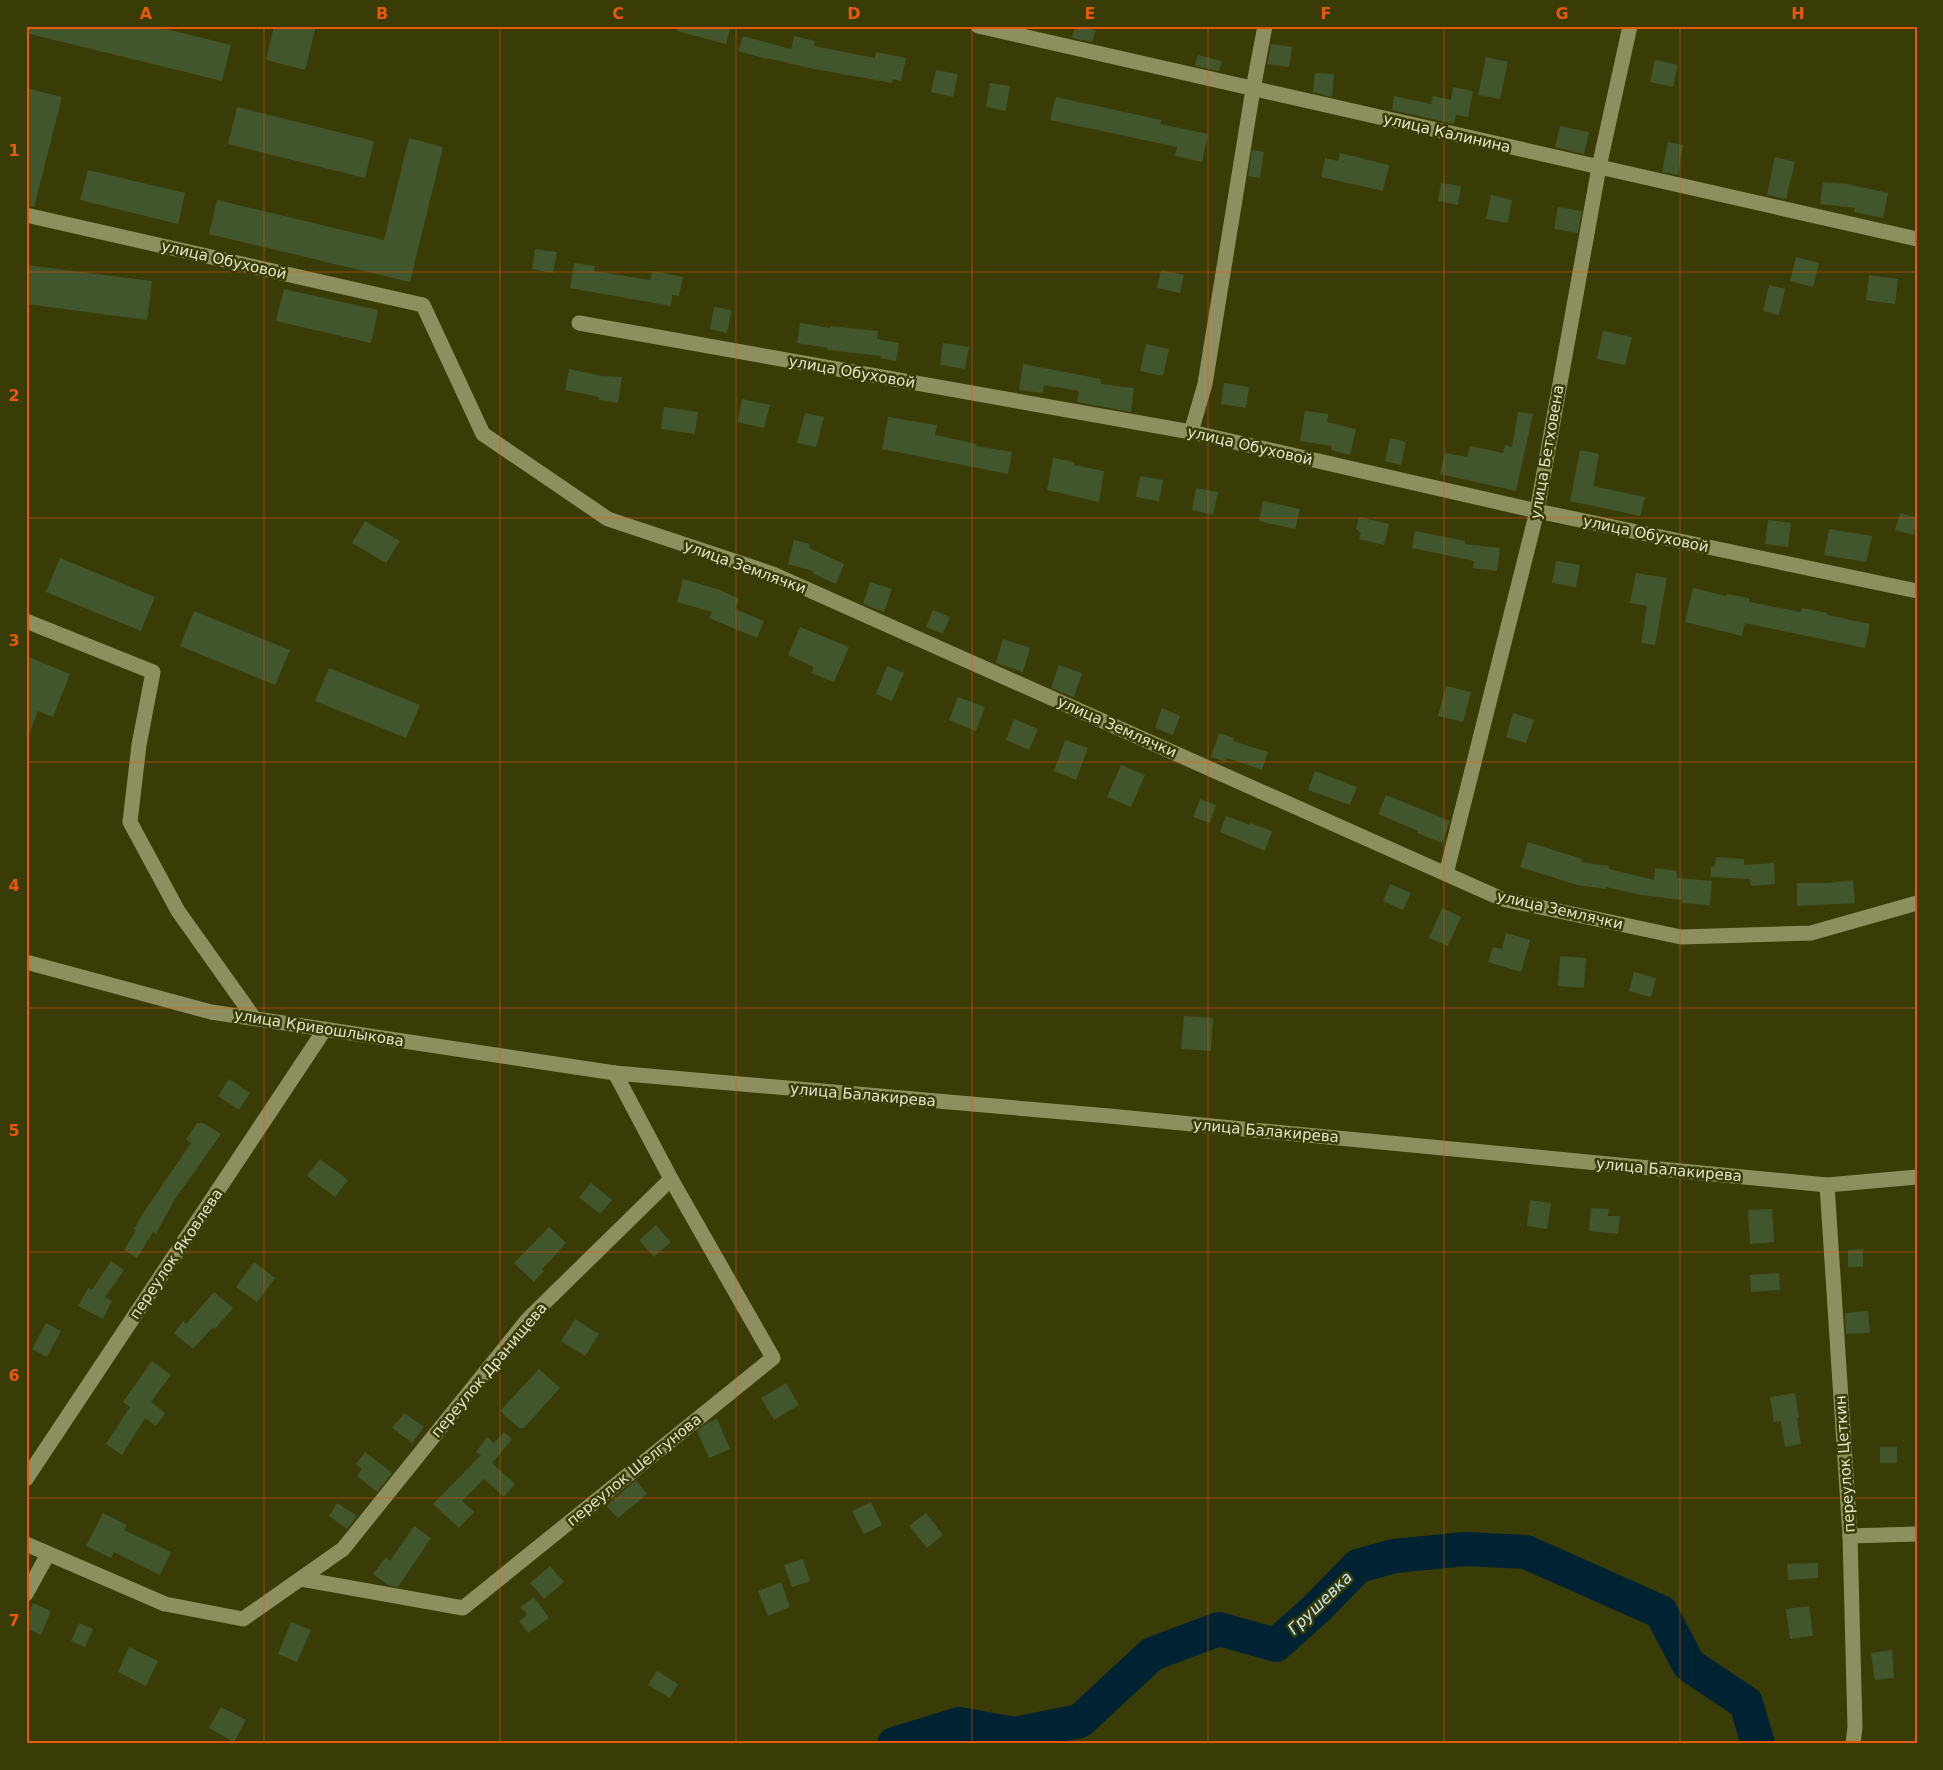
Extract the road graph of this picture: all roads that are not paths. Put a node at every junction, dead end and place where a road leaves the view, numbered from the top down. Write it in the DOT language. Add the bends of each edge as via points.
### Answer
graph roads {
  1 [pos="978,26"];
  2 [pos="1265,26"];
  3 [pos="1630,26"];
  4 [pos="1252,89"];
  5 [pos="1598,167"];
  6 [pos="26,215"];
  7 [pos="1917,239"];
  8 [pos="423,305"];
  9 [pos="579,323"];
  10 [pos="1191,432"];
  11 [pos="1538,511"];
  12 [pos="1916,589"];
  13 [pos="26,621"];
  14 [pos="1446,874"];
  15 [pos="1917,903"];
  16 [pos="26,962"];
  17 [pos="254,1018"];
  18 [pos="326,1029"];
  19 [pos="615,1073"];
  20 [pos="1917,1177"];
  21 [pos="670,1179"];
  22 [pos="1827,1185"];
  23 [pos="26,1479"];
  24 [pos="1917,1534"];
  25 [pos="1850,1536"];
  26 [pos="26,1544"];
  27 [pos="48,1554"];
  28 [pos="301,1579"];
  29 [pos="26,1594"];
  30 [pos="1853,1744"];
  1 -- 4 [label="street, улица Калинина"];
  2 -- 4 [label="street"];
  3 -- 5 [label="street, улица Бетховена"];
  4 -- 5 [label="street, улица Калинина"];
  4 -- 10 [label="street" via="1205,384"];
  5 -- 7 [label="street, улица Калинина"];
  5 -- 11 [label="street, улица Бетховена"];
  6 -- 8 [label="street, улица Обуховой"];
  8 -- 14 [label="street, улица Землячки" via="483,434 608,519 773,574"];
  9 -- 10 [label="street, улица Обуховой"];
  10 -- 11 [label="street, улица Обуховой"];
  11 -- 12 [label="street, улица Обуховой"];
  11 -- 14 [label="street, улица Бетховена"];
  13 -- 17 [label="street" via="152,672 130,822 178,911"];
  14 -- 15 [label="street, улица Землячки" via="1502,899 1681,937 1811,933"];
  16 -- 17 [label="street, улица Кривошлыкова" via="211,1012"];
  17 -- 18 [label="street, улица Кривошлыкова"];
  18 -- 19 [label="street, улица Кривошлыкова"];
  18 -- 23 [label="street, переулок Яковлева"];
  19 -- 21 [label="street"];
  19 -- 22 [label="street, улица Балакирева" via="1119,1117"];
  20 -- 22 [label="street, улица Балакирева"];
  21 -- 28 [label="street, переулок Дранищева" via="528,1319 343,1549"];
  21 -- 28 [label="street, переулок Шелгунова" via="773,1358 462,1608"];
  22 -- 25 [label="street, переулок Цеткин"];
  24 -- 25 [label="street"];
  25 -- 30 [label="street, переулок Цеткин"];
  26 -- 27 [label="street"];
  27 -- 28 [label="street, переулок Дранищева" via="165,1604 243,1620"];
  27 -- 29 [label="street"];
}
